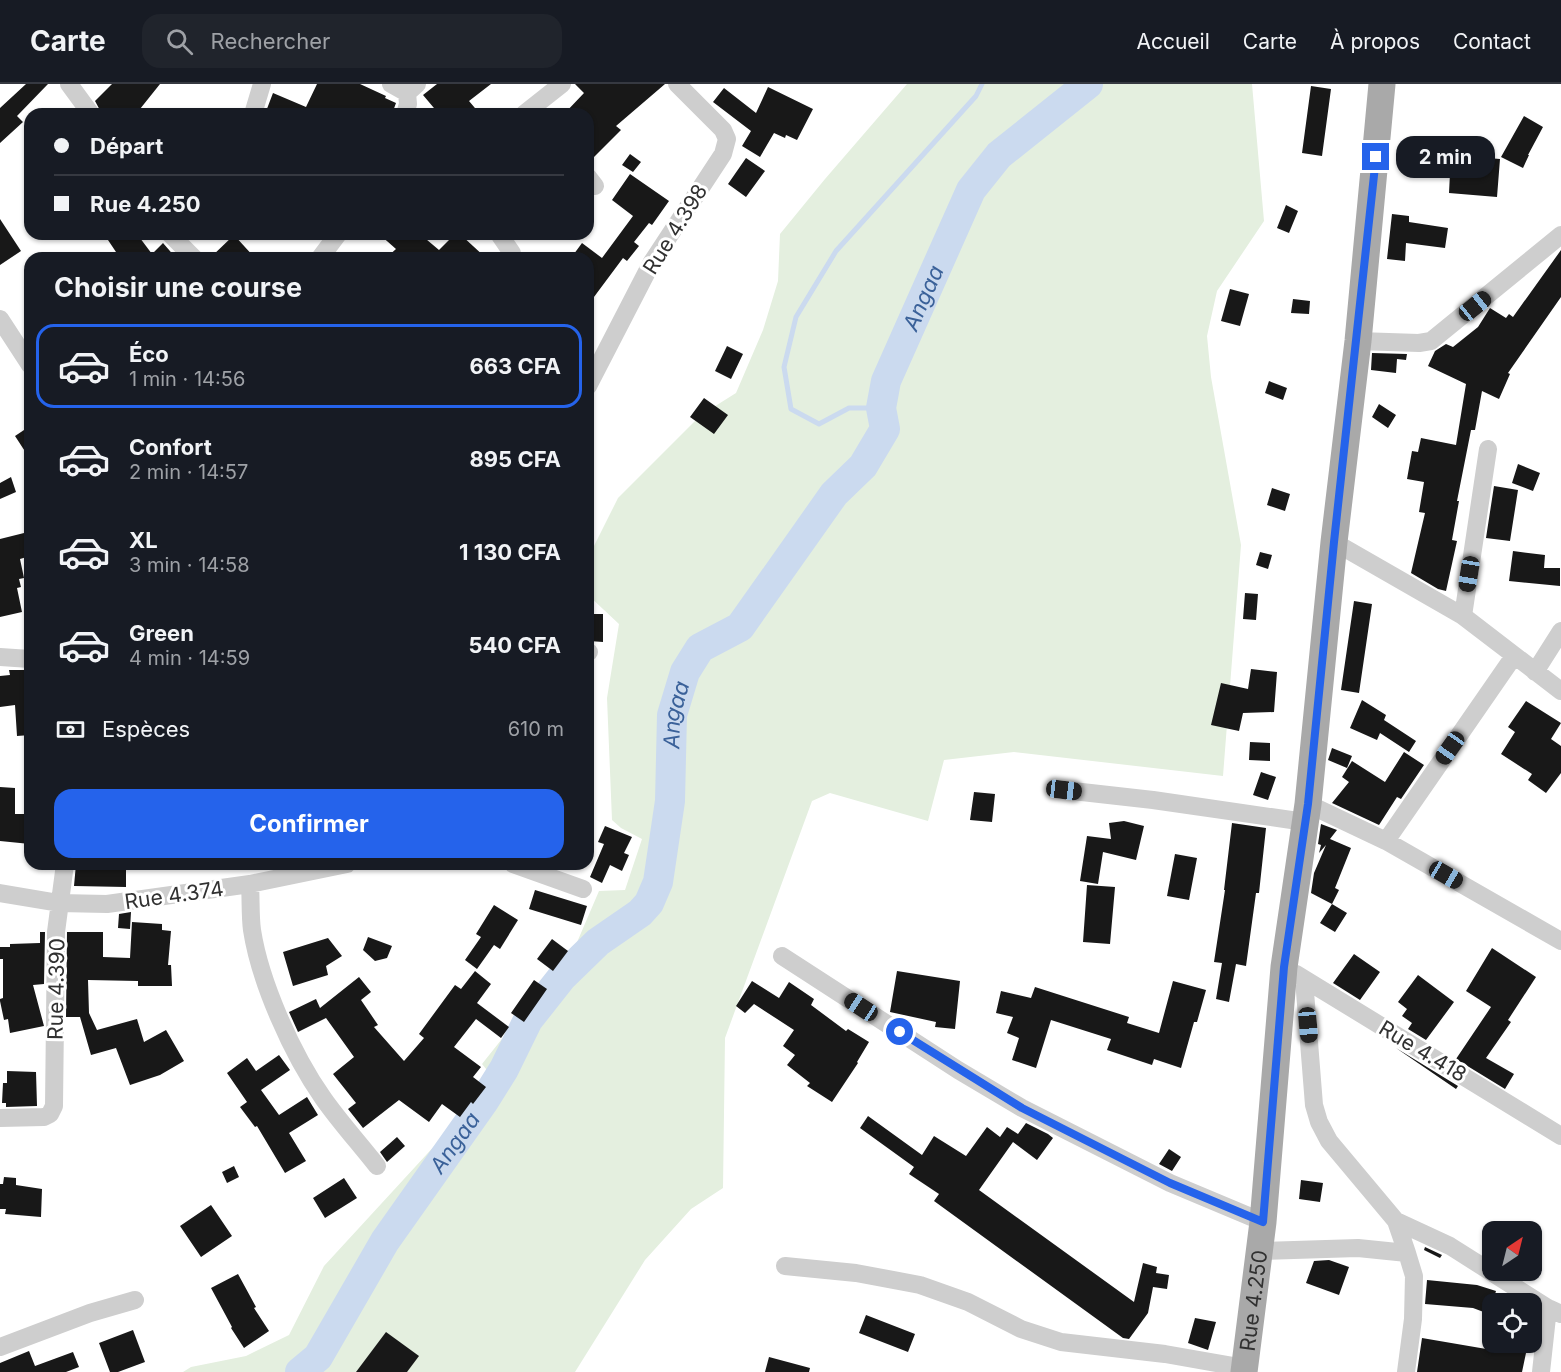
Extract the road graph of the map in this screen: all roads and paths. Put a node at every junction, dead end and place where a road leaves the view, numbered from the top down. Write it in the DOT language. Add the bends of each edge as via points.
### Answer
graph roads {
  1 [pos="69,84"];
  2 [pos="262,84"];
  3 [pos="391,84"];
  4 [pos="562,84"];
  5 [pos="676,84"];
  6 [pos="1382,84"];
  7 [pos="412,89"];
  8 [pos="87,108"];
  9 [pos="255,108"];
  10 [pos="407,108"];
  11 [pos="535,108"];
  12 [pos="1561,236"];
  13 [pos="176,240"];
  14 [pos="188,252"];
  15 [pos="0,320"];
  16 [pos="1358,341"];
  17 [pos="24,356"];
  18 [pos="594,374"];
  19 [pos="1488,449"];
  20 [pos="1334,542"];
  21 [pos="1463,616"];
  22 [pos="1561,631"];
  23 [pos="1514,656"];
  24 [pos="0,657"];
  25 [pos="24,659"];
  26 [pos="1535,672"];
  27 [pos="1561,692"];
  28 [pos="1064,790"];
  29 [pos="1307,813"];
  30 [pos="1386,841"];
  31 [pos="64,870"];
  32 [pos="318,870"];
  33 [pos="530,870"];
  34 [pos="250,884"];
  35 [pos="583,889"];
  36 [pos="0,893"];
  37 [pos="59,903"];
  38 [pos="1561,941"];
  39 [pos="782,956"];
  40 [pos="1294,973"];
  41 [pos="0,1118"];
  42 [pos="1561,1136"];
  43 [pos="377,1166"];
  44 [pos="1396,1221"];
  45 [pos="1263,1222"];
  46 [pos="1259,1251"];
  47 [pos="1407,1253"];
  48 [pos="785,1266"];
  49 [pos="135,1300"];
  50 [pos="1555,1311"];
  51 [pos="0,1347"];
  52 [pos="1244,1370"];
  53 [pos="1406,1372"];
  54 [pos="1541,1372"];
  1 -- 8 [label="street"];
  2 -- 9 [label="street"];
  3 -- 7 [label="street"];
  4 -- 11 [label="street"];
  5 -- 18 [label="street, Rue 4.398" via="723,130 727,139 723,154 652,262"];
  6 -- 16 [label="main road, Rue 4.250"];
  7 -- 10 [label="street"];
  12 -- 16 [label="street" via="1431,341"];
  13 -- 14 [label="street"];
  15 -- 17 [label="street"];
  16 -- 20 [label="main road, Rue 4.250"];
  19 -- 21 [label="street"];
  20 -- 21 [label="street"];
  20 -- 29 [label="main road, Rue 4.250"];
  21 -- 23 [label="street"];
  22 -- 26 [label="street"];
  23 -- 26 [label="street"];
  23 -- 30 [label="street"];
  24 -- 25 [label="street"];
  26 -- 27 [label="street"];
  28 -- 29 [label="street"];
  29 -- 30 [label="street"];
  29 -- 40 [label="main road, Rue 4.250"];
  30 -- 38 [label="street"];
  31 -- 37 [label="street, Rue 4.390"];
  32 -- 34 [label="street, Rue 4.374"];
  33 -- 35 [label="street"];
  34 -- 37 [label="street, Rue 4.374" via="107,904"];
  34 -- 43 [label="street" via="252,927 260,964 286,1034 323,1098"];
  36 -- 37 [label="street, Rue 4.374"];
  37 -- 41 [label="street, Rue 4.390" via="54,1106 44,1117"];
  39 -- 45 [label="street" via="1022,1108 1170,1183"];
  40 -- 42 [label="street, Rue 4.418"];
  40 -- 44 [label="street" via="1318,1122 1329,1141"];
  40 -- 45 [label="main road, Rue 4.250"];
  44 -- 47 [label="street"];
  44 -- 50 [label="street" via="1450,1246"];
  45 -- 46 [label="main road, Rue 4.250"];
  46 -- 47 [label="street" via="1358,1248"];
  46 -- 52 [label="main road, Rue 4.250"];
  47 -- 53 [label="street" via="1414,1276"];
  48 -- 52 [label="street" via="920,1285 1061,1342 1165,1354"];
  49 -- 51 [label="street"];
  50 -- 54 [label="street"];
}
